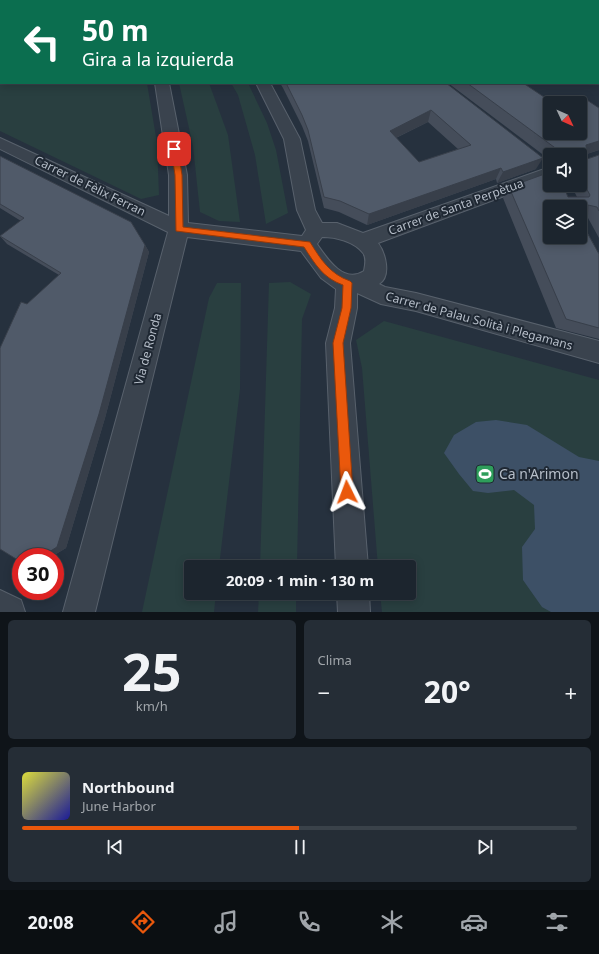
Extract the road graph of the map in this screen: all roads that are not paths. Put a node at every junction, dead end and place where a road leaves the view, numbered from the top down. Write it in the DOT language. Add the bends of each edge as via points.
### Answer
graph roads {
  1 [pos="162,84"];
  2 [pos="264,84"];
  3 [pos="0,143"];
  4 [pos="543,169"];
  5 [pos="179,229"];
  6 [pos="312,237"];
  7 [pos="362,241"];
  8 [pos="354,284"];
  9 [pos="599,352"];
  10 [pos="352,560"];
  11 [pos="353,600"];
  12 [pos="0,606"];
  13 [pos="9,612"];
  14 [pos="79,612"];
  15 [pos="354,612"];
  1 -- 5 [label="street, Via de Ronda" via="178,175"];
  2 -- 6 [label="street" via="292,139"];
  3 -- 5 [label="street, Carrer de Fèlix Ferran"];
  4 -- 7 [label="street, Carrer de Santa Perpètua"];
  5 -- 6 [label="street, Carrer de Fèlix Ferran"];
  5 -- 14 [label="street, Via de Ronda"];
  6 -- 7 [label="street" via="337,230"];
  6 -- 8 [label="street" via="318,262 328,274 338,280"];
  7 -- 8 [label="street" via="372,249 376,261 374,276"];
  8 -- 9 [label="street, Carrer de Palau Solità i Plegamans" via="381,296 416,302"];
  8 -- 10 [label="street" via="338,343"];
  11 -- 15 [label="street"];
  12 -- 13 [label="street"];
}
